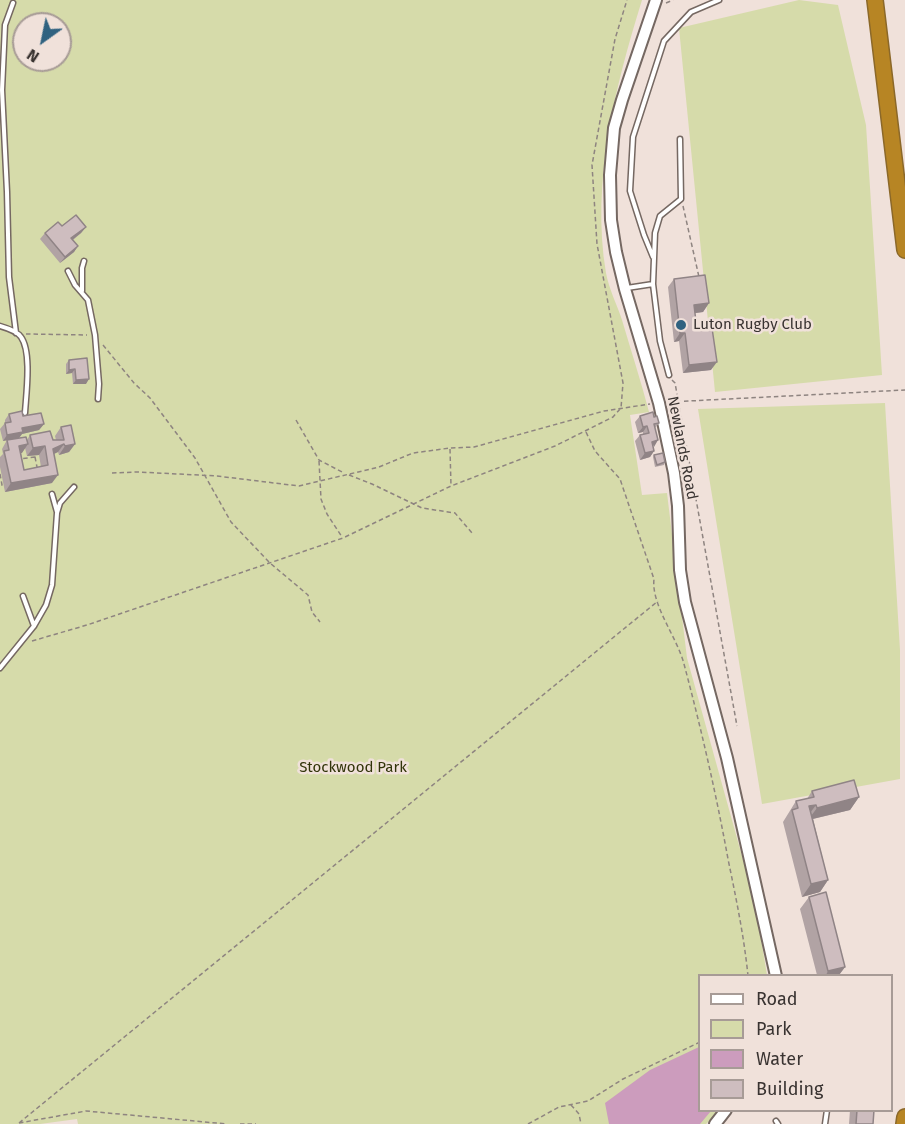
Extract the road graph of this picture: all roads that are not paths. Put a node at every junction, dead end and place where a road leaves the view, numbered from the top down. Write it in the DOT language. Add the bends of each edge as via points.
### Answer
graph roads {
  1 [pos="656,0"];
  2 [pos="719,0"];
  3 [pos="875,0"];
  4 [pos="13,3"];
  5 [pos="680,139"];
  6 [pos="905,250"];
  7 [pos="653,257"];
  8 [pos="84,261"];
  9 [pos="68,271"];
  10 [pos="653,284"];
  11 [pos="625,289"];
  12 [pos="82,292"];
  13 [pos="0,326"];
  14 [pos="16,333"];
  15 [pos="669,375"];
  16 [pos="98,399"];
  17 [pos="25,413"];
  18 [pos="74,487"];
  19 [pos="52,494"];
  20 [pos="57,513"];
  21 [pos="23,596"];
  22 [pos="34,626"];
  23 [pos="0,668"];
  24 [pos="776,974"];
  25 [pos="724,1112"];
  26 [pos="905,1117"];
  27 [pos="715,1124"];
  28 [pos="904,1124"];
  1 -- 11 [label="main road, Newlands Road" via="622,100 611,151 611,220"];
  2 -- 7 [label="lane" via="691,12 664,41 633,137 630,191"];
  3 -- 6 [label="highway"];
  4 -- 14 [label="lane" via="4,25 2,90 9,277"];
  5 -- 7 [label="lane" via="681,199 660,216"];
  7 -- 10 [label="lane"];
  8 -- 12 [label="lane"];
  9 -- 12 [label="lane"];
  10 -- 11 [label="lane"];
  10 -- 15 [label="lane"];
  11 -- 24 [label="main road, Newlands Road" via="659,403 674,473 685,602 727,758"];
  12 -- 16 [label="lane" via="88,300 95,335"];
  13 -- 14 [label="lane"];
  14 -- 17 [label="lane" via="21,337 28,362"];
  18 -- 20 [label="lane"];
  19 -- 20 [label="lane"];
  20 -- 22 [label="lane" via="52,585"];
  21 -- 22 [label="lane"];
  22 -- 23 [label="lane"];
  25 -- 27 [label="main road"];
  26 -- 28 [label="highway"];
}
